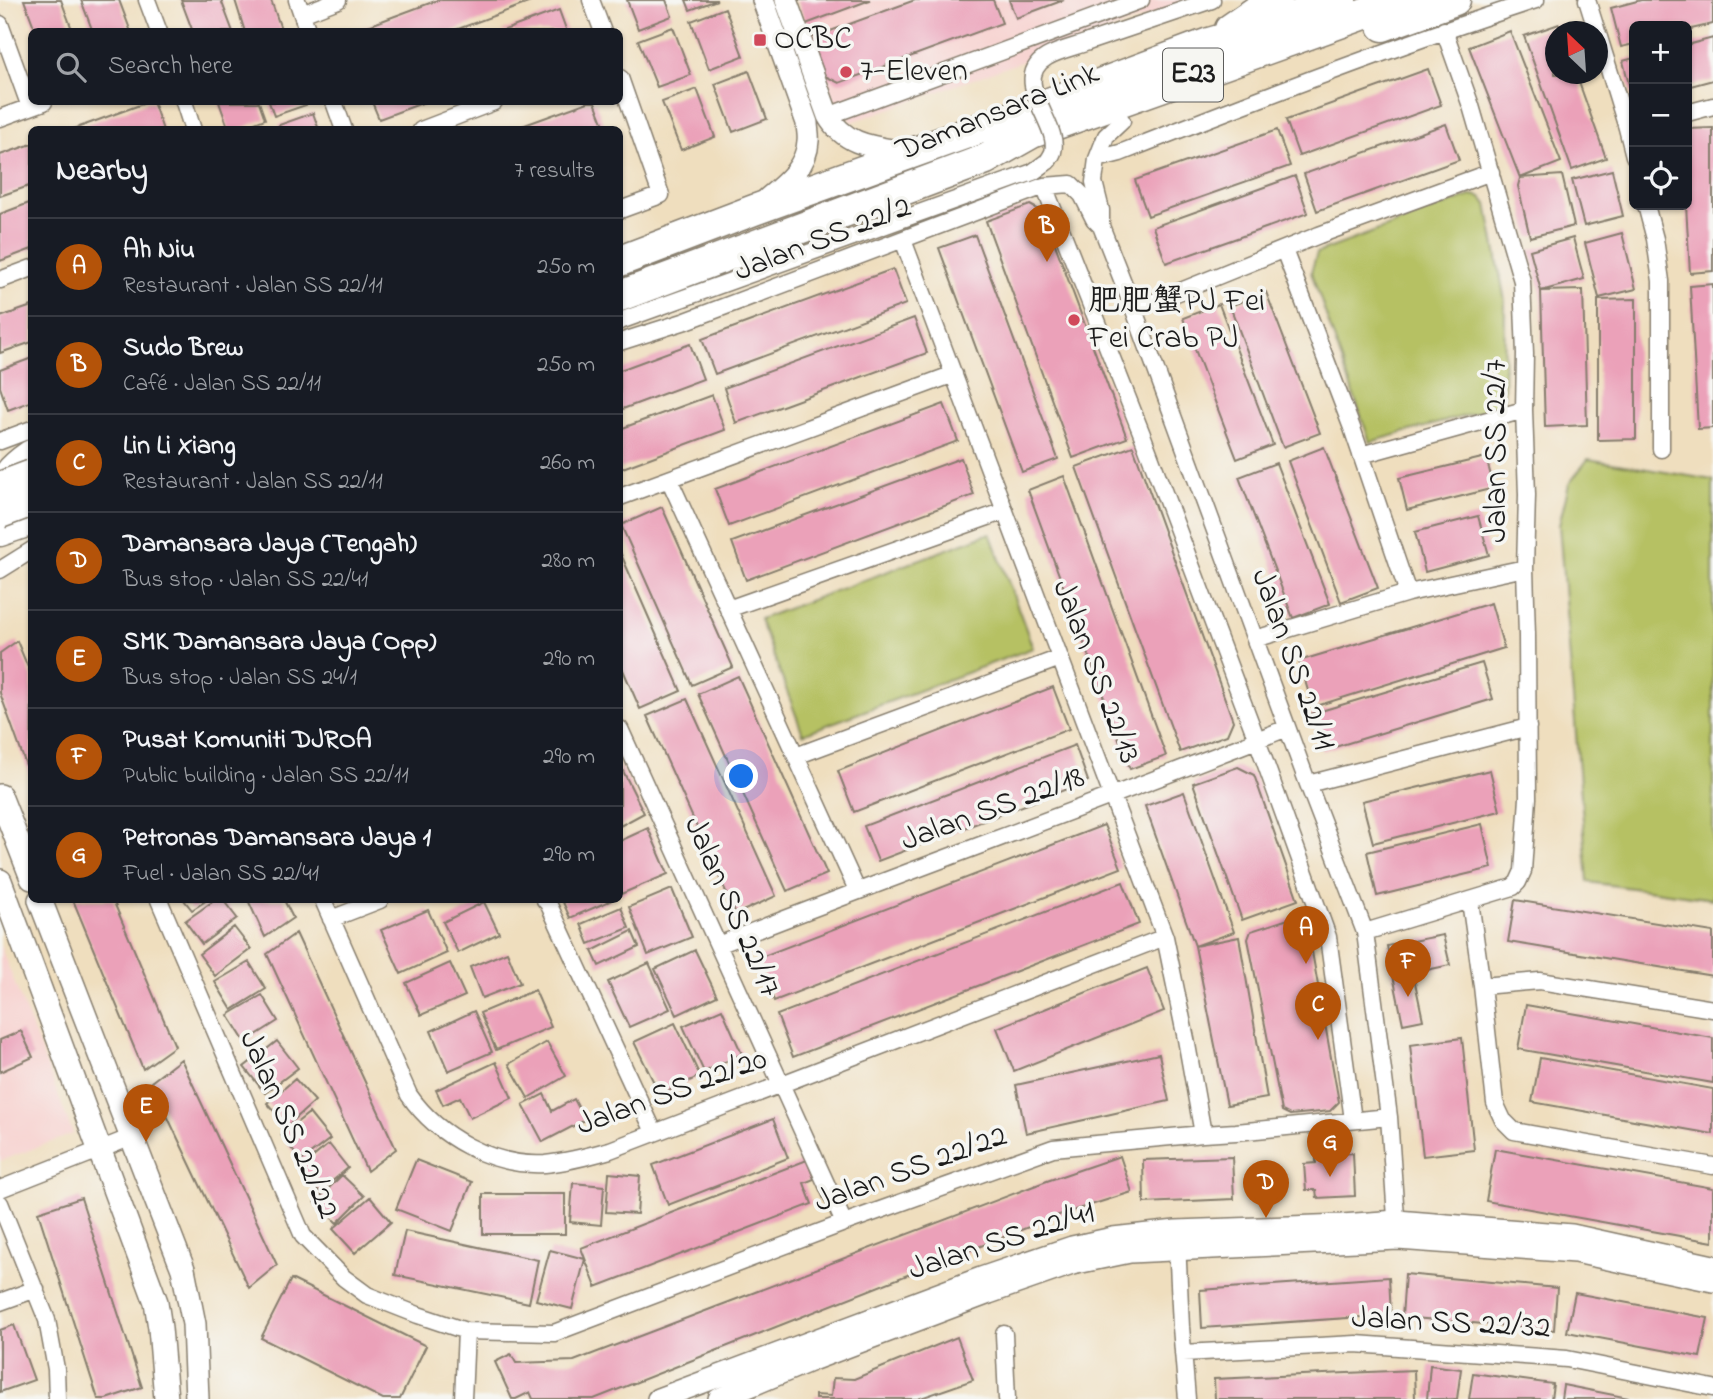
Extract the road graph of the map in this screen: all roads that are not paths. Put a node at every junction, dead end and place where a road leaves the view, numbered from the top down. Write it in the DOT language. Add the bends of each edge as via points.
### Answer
graph roads {
  1 [pos="147,0"];
  2 [pos="338,0"];
  3 [pos="591,0"];
  4 [pos="763,0"];
  5 [pos="786,0"];
  6 [pos="1141,0"];
  7 [pos="1212,0"];
  8 [pos="1277,0"];
  9 [pos="1341,0"];
  10 [pos="1404,0"];
  11 [pos="1455,0"];
  12 [pos="1536,0"];
  13 [pos="1587,0"];
  14 [pos="299,7"];
  15 [pos="1593,21"];
  16 [pos="0,24"];
  17 [pos="158,28"];
  18 [pos="307,28"];
  19 [pos="602,28"];
  20 [pos="1444,30"];
  21 [pos="1209,43"];
  22 [pos="1608,63"];
  23 [pos="28,85"];
  24 [pos="623,87"];
  25 [pos="34,105"];
  26 [pos="185,105"];
  27 [pos="335,105"];
  28 [pos="486,105"];
  29 [pos="1713,106"];
  30 [pos="1692,112"];
  31 [pos="828,116"];
  32 [pos="0,118"];
  33 [pos="1122,121"];
  34 [pos="1629,121"];
  35 [pos="192,126"];
  36 [pos="343,126"];
  37 [pos="431,126"];
  38 [pos="909,153"];
  39 [pos="986,159"];
  40 [pos="1097,159"];
  41 [pos="1491,172"];
  42 [pos="1044,186"];
  43 [pos="623,209"];
  44 [pos="754,210"];
  45 [pos="1647,210"];
  46 [pos="1101,226"];
  47 [pos="903,240"];
  48 [pos="1283,250"];
  49 [pos="623,260"];
  50 [pos="28,270"];
  51 [pos="0,280"];
  52 [pos="623,295"];
  53 [pos="1134,310"];
  54 [pos="623,320"];
  55 [pos="623,341"];
  56 [pos="954,374"];
  57 [pos="1524,410"];
  58 [pos="28,430"];
  59 [pos="0,441"];
  60 [pos="1661,449"];
  61 [pos="1361,455"];
  62 [pos="28,456"];
  63 [pos="28,457"];
  64 [pos="0,467"];
  65 [pos="28,476"];
  66 [pos="669,479"];
  67 [pos="0,487"];
  68 [pos="623,496"];
  69 [pos="28,502"];
  70 [pos="28,511"];
  71 [pos="1005,511"];
  72 [pos="0,513"];
  73 [pos="28,521"];
  74 [pos="0,531"];
  75 [pos="28,552"];
  76 [pos="1525,569"];
  77 [pos="0,570"];
  78 [pos="1408,593"];
  79 [pos="728,609"];
  80 [pos="1255,639"];
  81 [pos="1060,658"];
  82 [pos="1528,727"];
  83 [pos="1287,728"];
  84 [pos="623,736"];
  85 [pos="1257,740"];
  86 [pos="796,756"];
  87 [pos="1308,784"];
  88 [pos="0,796"];
  89 [pos="1112,796"];
  90 [pos="28,868"];
  91 [pos="0,881"];
  92 [pos="857,890"];
  93 [pos="1470,901"];
  94 [pos="41,903"];
  95 [pos="160,903"];
  96 [pos="324,903"];
  97 [pos="372,903"];
  98 [pos="548,903"];
  99 [pos="331,919"];
  100 [pos="1365,932"];
  101 [pos="1165,937"];
  102 [pos="718,945"];
  103 [pos="1482,986"];
  104 [pos="1713,1009"];
  105 [pos="781,1083"];
  106 [pos="1389,1117"];
  107 [pos="1353,1120"];
  108 [pos="654,1132"];
  109 [pos="1203,1134"];
  110 [pos="132,1138"];
  111 [pos="100,1150"];
  112 [pos="1713,1166"];
  113 [pos="0,1189"];
  114 [pos="0,1203"];
  115 [pos="844,1223"];
  116 [pos="1397,1230"];
  117 [pos="1177,1241"];
  118 [pos="1713,1266"];
  119 [pos="1713,1281"];
  120 [pos="36,1289"];
  121 [pos="0,1302"];
  122 [pos="467,1331"];
  123 [pos="1004,1334"];
  124 [pos="1183,1353"];
  125 [pos="728,1372"];
  126 [pos="774,1376"];
  127 [pos="1713,1388"];
  128 [pos="727,1397"];
  129 [pos="58,1399"];
  130 [pos="166,1399"];
  131 [pos="197,1399"];
  132 [pos="463,1399"];
  133 [pos="658,1399"];
  134 [pos="752,1399"];
  135 [pos="1007,1399"];
  136 [pos="1187,1399"];
  1 -- 17 [label="street"];
  2 -- 14 [label="street"];
  3 -- 19 [label="street"];
  4 -- 44 [label="street" via="807,123 808,141 800,167"];
  5 -- 31 [label="street"];
  6 -- 31 [label="street"];
  7 -- 54 [label="street, bridge" via="1041,62 1033,88 1054,152 1032,172"];
  8 -- 21 [label="highway"];
  9 -- 21 [label="highway, Damansara Link / E23"];
  10 -- 39 [label="highway, Damansara Link / E23" via="1032,133"];
  11 -- 33 [label="highway"];
  12 -- 20 [label="street"];
  13 -- 15 [label="street"];
  14 -- 18 [label="street"];
  16 -- 23 [label="street"];
  20 -- 40 [label="street"];
  20 -- 41 [label="street, Jalan SS 22/7"];
  21 -- 38 [label="highway, Damansara Link / E23"];
  22 -- 34 [label="street"];
  24 -- 43 [label="street" via="661,195"];
  25 -- 32 [label="street"];
  26 -- 35 [label="street"];
  27 -- 36 [label="street"];
  28 -- 37 [label="street"];
  29 -- 30 [label="street"];
  31 -- 38 [label="street" via="835,129 860,144"];
  33 -- 39 [label="highway" via="1040,148"];
  33 -- 40 [label="street, Jalan SS 22/11" via="1106,136"];
  38 -- 44 [label="highway, Damansara Link / E23"];
  39 -- 52 [label="highway, Damansara Link / E23"];
  40 -- 46 [label="street, Jalan SS 22/11" via="1094,182"];
  41 -- 48 [label="street"];
  41 -- 57 [label="street, Jalan SS 22/7" via="1522,281"];
  42 -- 46 [label="street" via="1071,184"];
  42 -- 47 [label="street, Jalan SS 22/2"];
  42 -- 85 [label="street"];
  44 -- 49 [label="highway, Damansara Link / E23"];
  45 -- 60 [label="street" via="1661,281"];
  46 -- 53 [label="street, Jalan SS 22/11"];
  47 -- 55 [label="street, Jalan SS 22/2"];
  47 -- 56 [label="street, Jalan SS 22/13"];
  48 -- 53 [label="street"];
  48 -- 61 [label="street"];
  50 -- 51 [label="street"];
  53 -- 80 [label="street, Jalan SS 22/11"];
  56 -- 66 [label="street"];
  56 -- 71 [label="street, Jalan SS 22/13"];
  57 -- 61 [label="street"];
  57 -- 76 [label="street, Jalan SS 22/7"];
  58 -- 59 [label="street"];
  61 -- 78 [label="street"];
  62 -- 64 [label="highway"];
  63 -- 70 [label="highway" via="5,483 10,502"];
  65 -- 67 [label="highway, bridge"];
  66 -- 68 [label="street"];
  66 -- 79 [label="street"];
  69 -- 72 [label="highway, bridge"];
  71 -- 79 [label="street"];
  71 -- 81 [label="street, Jalan SS 22/13"];
  73 -- 74 [label="highway"];
  75 -- 77 [label="street"];
  76 -- 78 [label="street"];
  76 -- 82 [label="street, Jalan SS 22/7"];
  78 -- 80 [label="street"];
  79 -- 86 [label="street"];
  80 -- 83 [label="street, Jalan SS 22/11"];
  81 -- 86 [label="street"];
  81 -- 89 [label="street, Jalan SS 22/13"];
  82 -- 87 [label="street"];
  82 -- 93 [label="street, Jalan SS 22/7" via="1523,871 1513,887"];
  83 -- 85 [label="street, Jalan SS 22/18"];
  83 -- 87 [label="street, Jalan SS 22/11"];
  84 -- 102 [label="street, Jalan SS 22/17"];
  85 -- 89 [label="street, Jalan SS 22/18"];
  85 -- 107 [label="street" via="1328,937"];
  86 -- 92 [label="street"];
  87 -- 100 [label="street, Jalan SS 22/11"];
  88 -- 90 [label="main road"];
  89 -- 92 [label="street, Jalan SS 22/18"];
  89 -- 101 [label="street, Jalan SS 22/13"];
  91 -- 111 [label="main road"];
  92 -- 102 [label="street, Jalan SS 22/18"];
  93 -- 100 [label="street"];
  93 -- 103 [label="street"];
  94 -- 110 [label="main road"];
  95 -- 122 [label="street, Jalan SS 22/22" via="303,1236 367,1295"];
  96 -- 99 [label="street, Jalan SS 22/20"];
  97 -- 99 [label="street"];
  98 -- 108 [label="street"];
  99 -- 108 [label="street, Jalan SS 22/20" via="409,1095 420,1111 446,1132 498,1159 545,1164 610,1150"];
  100 -- 106 [label="street, Jalan SS 22/11"];
  101 -- 105 [label="street, Jalan SS 22/20"];
  101 -- 109 [label="street, Jalan SS 22/13"];
  102 -- 105 [label="street, Jalan SS 22/17"];
  103 -- 104 [label="street" via="1540,981"];
  103 -- 112 [label="street" via="1495,1103 1514,1131"];
  105 -- 108 [label="street, Jalan SS 22/20"];
  105 -- 115 [label="street, Jalan SS 22/17"];
  106 -- 107 [label="street, Jalan SS 22/22"];
  106 -- 116 [label="street, Jalan SS 22/11"];
  107 -- 109 [label="street, Jalan SS 22/22"];
  109 -- 115 [label="street, Jalan SS 22/22" via="1053,1147"];
  110 -- 111 [label="street"];
  110 -- 131 [label="main road" via="183,1269 194,1324"];
  111 -- 113 [label="street"];
  111 -- 130 [label="main road" via="156,1303"];
  114 -- 120 [label="street"];
  115 -- 122 [label="street, Jalan SS 22/22" via="554,1333"];
  116 -- 117 [label="street, Jalan SS 22/41"];
  116 -- 118 [label="street, Jalan SS 22/41" via="1572,1235"];
  116 -- 119 [label="street, Jalan SS 22/41" via="1575,1252"];
  117 -- 124 [label="street"];
  117 -- 125 [label="street, Jalan SS 22/41" via="1113,1238 1072,1247"];
  117 -- 126 [label="street, Jalan SS 22/41" via="1072,1264"];
  120 -- 121 [label="street"];
  120 -- 129 [label="street" via="47,1320"];
  122 -- 132 [label="street"];
  123 -- 135 [label="street"];
  124 -- 127 [label="street, Jalan SS 22/32" via="1356,1344 1567,1359"];
  124 -- 136 [label="street"];
  125 -- 128 [label="street"];
  125 -- 133 [label="street, Jalan SS 22/41"];
  126 -- 128 [label="street, Jalan SS 22/41"];
  126 -- 134 [label="street"];
}
